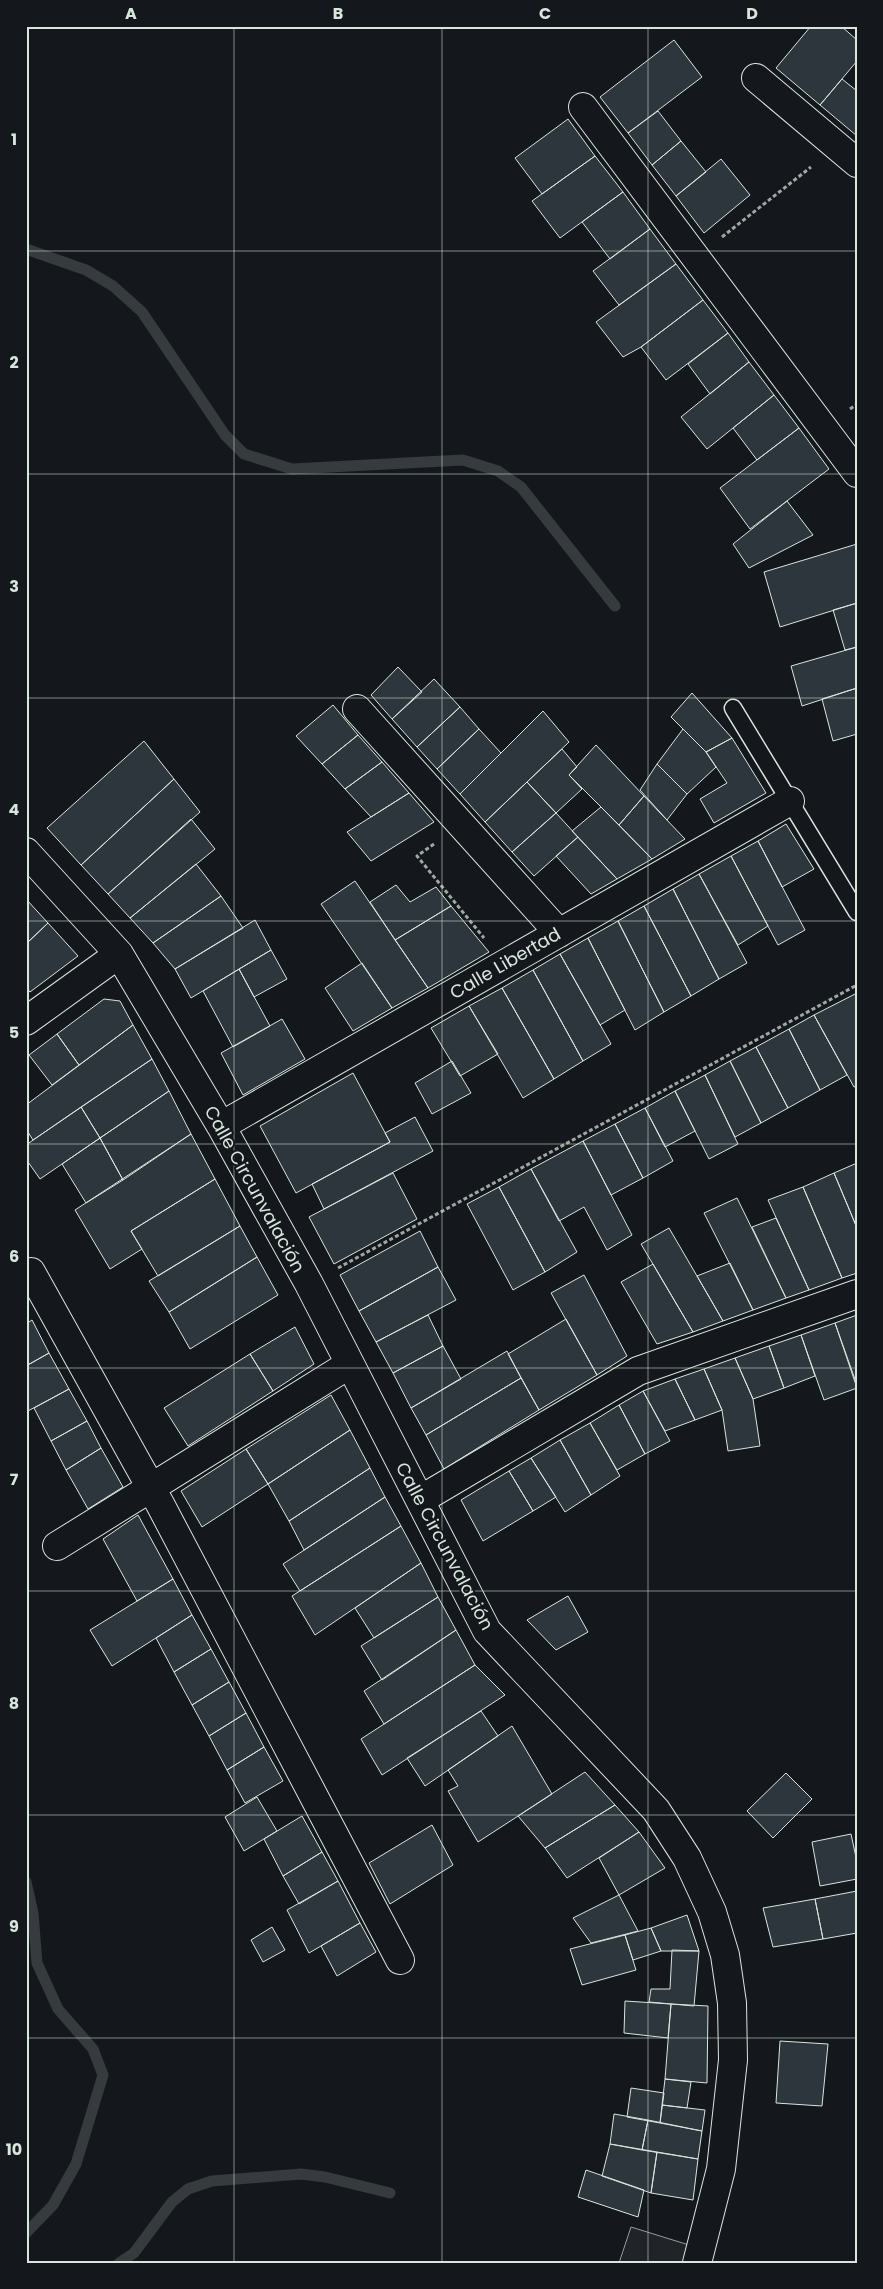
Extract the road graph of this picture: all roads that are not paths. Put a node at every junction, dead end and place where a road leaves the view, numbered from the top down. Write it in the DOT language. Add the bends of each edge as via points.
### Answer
graph roads {
  1 [pos="756,78"];
  2 [pos="583,107"];
  3 [pos="847,155"];
  4 [pos="857,473"];
  5 [pos="733,708"];
  6 [pos="357,709"];
  7 [pos="790,801"];
  8 [pos="26,852"];
  9 [pos="857,912"];
  10 [pos="559,932"];
  11 [pos="119,954"];
  12 [pos="26,1021"];
  13 [pos="221,1126"];
  14 [pos="31,1272"];
  15 [pos="857,1294"];
  16 [pos="350,1364"];
  17 [pos="152,1489"];
  18 [pos="420,1500"];
  19 [pos="58,1546"];
  20 [pos="400,1960"];
  21 [pos="697,2263"];
  1 -- 3 [label="street"];
  2 -- 4 [label="street"];
  5 -- 7 [label="lane"];
  6 -- 10 [label="street"];
  7 -- 9 [label="lane"];
  7 -- 10 [label="street, Calle Libertad"];
  8 -- 11 [label="street, Calle Circunvalación"];
  10 -- 13 [label="street, Calle Libertad"];
  11 -- 12 [label="street"];
  11 -- 13 [label="street, Calle Circunvalación"];
  13 -- 16 [label="street, Calle Circunvalación"];
  14 -- 17 [label="street"];
  15 -- 18 [label="street" via="638,1371"];
  16 -- 17 [label="street"];
  16 -- 18 [label="street, Calle Circunvalación"];
  17 -- 19 [label="street"];
  17 -- 20 [label="street"];
  18 -- 21 [label="street, Calle Circunvalación" via="487,1631 656,1810 687,1858 712,1912 725,1956 732,2003 734,2060 721,2169"];
}
